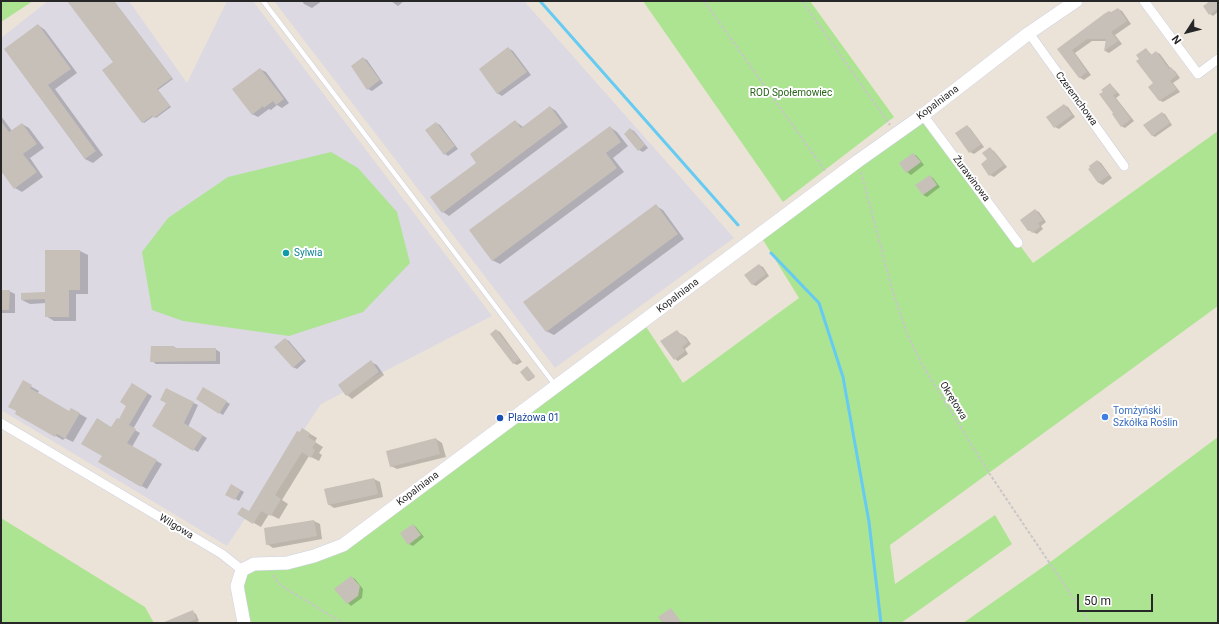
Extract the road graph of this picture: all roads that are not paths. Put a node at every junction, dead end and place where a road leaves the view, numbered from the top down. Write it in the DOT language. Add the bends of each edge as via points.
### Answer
graph roads {
  1 [pos="263,1"];
  2 [pos="1076,1"];
  3 [pos="1144,1"];
  4 [pos="1029,34"];
  5 [pos="1218,59"];
  6 [pos="923,115"];
  7 [pos="1124,166"];
  8 [pos="1018,243"];
  9 [pos="556,387"];
  10 [pos="1,423"];
  11 [pos="242,570"];
  12 [pos="244,623"];
  1 -- 9 [label="lane"];
  2 -- 4 [label="street, Kopalniana"];
  3 -- 5 [label="street" via="1198,74"];
  4 -- 6 [label="street, Kopalniana"];
  4 -- 7 [label="street, Czeremchowa"];
  6 -- 8 [label="street, Żurawinowa"];
  6 -- 9 [label="street, Kopalniana"];
  9 -- 11 [label="street, Kopalniana" via="343,545 286,563 254,564"];
  10 -- 11 [label="street, Wilgowa" via="222,554"];
  11 -- 12 [label="street" via="238,586"];
}
